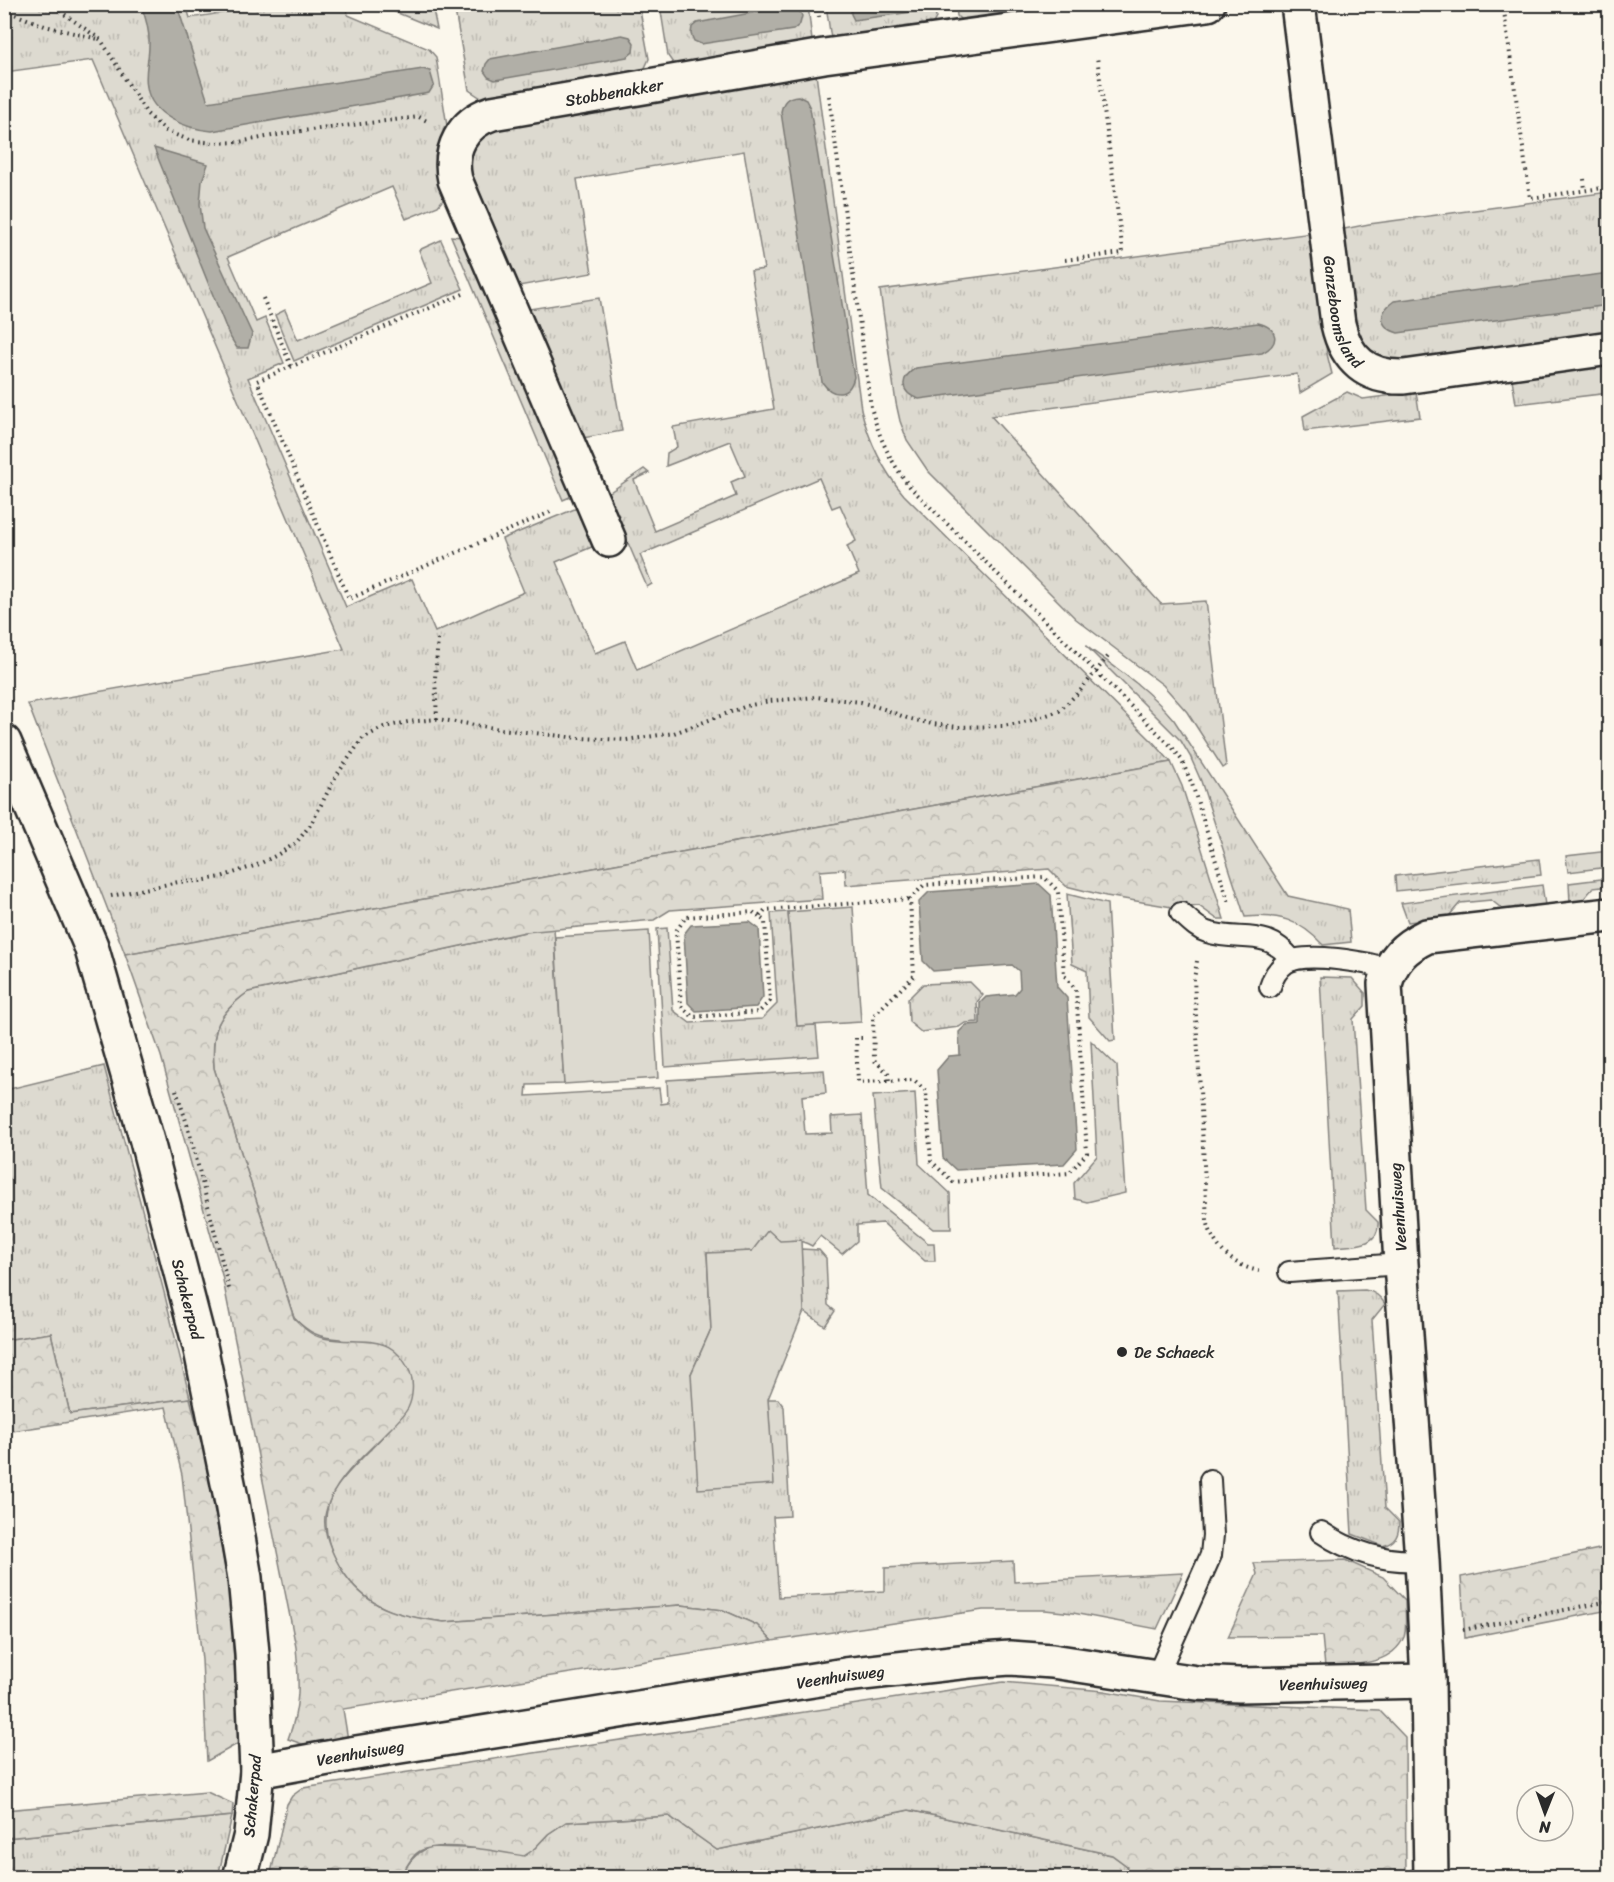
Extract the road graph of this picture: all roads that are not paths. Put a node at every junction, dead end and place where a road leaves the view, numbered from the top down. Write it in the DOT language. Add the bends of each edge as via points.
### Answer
graph roads {
  1 [pos="1208,4"];
  2 [pos="1298,4"];
  3 [pos="1610,348"];
  4 [pos="609,540"];
  5 [pos="4,742"];
  6 [pos="1181,913"];
  7 [pos="1610,915"];
  8 [pos="1292,960"];
  9 [pos="1389,970"];
  10 [pos="1270,987"];
  11 [pos="1401,1264"];
  12 [pos="1289,1272"];
  13 [pos="1210,1480"];
  14 [pos="1321,1532"];
  15 [pos="1422,1560"];
  16 [pos="1156,1678"];
  17 [pos="1428,1681"];
  18 [pos="257,1771"];
  19 [pos="240,1878"];
  20 [pos="1431,1878"];
  1 -- 4 [label="street, Stobbenakker" via="824,57 492,113 474,122 455,148 455,180"];
  2 -- 3 [label="street, Ganzeboomsland" via="1338,324 1341,338 1355,360 1389,378"];
  5 -- 18 [label="street, Schakerpad" via="91,946 201,1350 245,1578"];
  6 -- 8 [label="lane" via="1205,931 1269,940 1283,948"];
  7 -- 9 [label="street" via="1427,936 1406,948"];
  8 -- 9 [label="lane" via="1360,962"];
  8 -- 10 [label="lane" via="1278,970"];
  9 -- 11 [label="street, Veenhuisweg" via="1385,1000"];
  11 -- 12 [label="lane"];
  11 -- 15 [label="street, Veenhuisweg"];
  13 -- 16 [label="lane" via="1214,1535 1211,1555"];
  14 -- 15 [label="lane" via="1344,1545 1388,1560"];
  15 -- 17 [label="street, Veenhuisweg"];
  16 -- 17 [label="street, Veenhuisweg" via="1239,1686"];
  16 -- 18 [label="street, Veenhuisweg" via="1052,1661 969,1661 845,1675"];
  17 -- 20 [label="street, Veenhuisweg"];
  18 -- 19 [label="street, Schakerpad" via="251,1833"];
}
